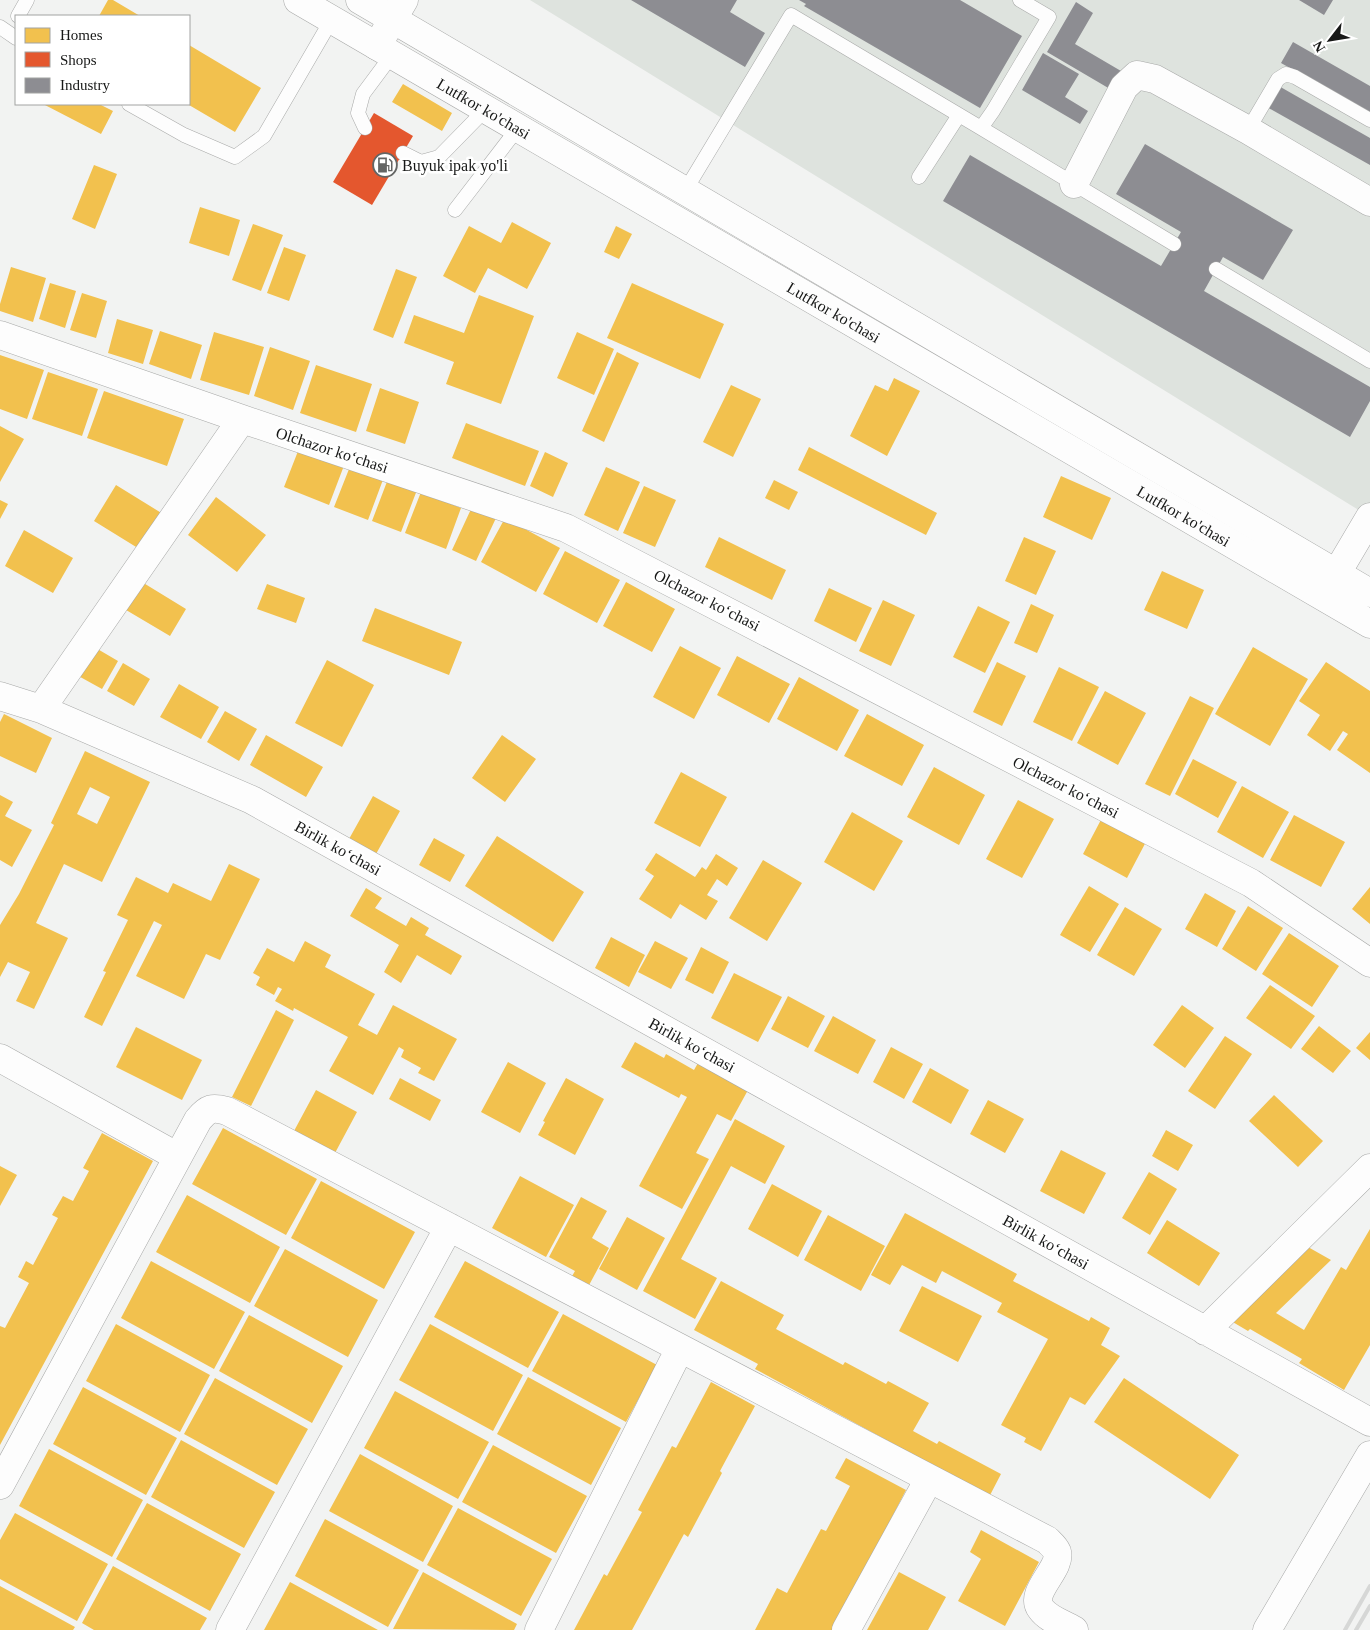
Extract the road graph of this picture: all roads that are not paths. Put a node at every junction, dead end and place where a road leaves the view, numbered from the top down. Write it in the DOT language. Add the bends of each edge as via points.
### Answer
graph roads {
  1 [pos="28,0"];
  2 [pos="298,0"];
  3 [pos="360,0"];
  4 [pos="1020,0"];
  5 [pos="399,10"];
  6 [pos="19,15"];
  7 [pos="332,19"];
  8 [pos="15,21"];
  9 [pos="8,33"];
  10 [pos="384,50"];
  11 [pos="131,105"];
  12 [pos="486,110"];
  13 [pos="959,115"];
  14 [pos="1370,120"];
  15 [pos="365,128"];
  16 [pos="518,128"];
  17 [pos="981,128"];
  18 [pos="1248,130"];
  19 [pos="403,153"];
  20 [pos="919,178"];
  21 [pos="1074,184"];
  22 [pos="685,191"];
  23 [pos="1370,202"];
  24 [pos="455,210"];
  25 [pos="1174,244"];
  26 [pos="1216,269"];
  27 [pos="0,336"];
  28 [pos="1370,361"];
  29 [pos="242,419"];
  30 [pos="1368,525"];
  31 [pos="1337,574"];
  32 [pos="1370,593"];
  33 [pos="1323,597"];
  34 [pos="1370,624"];
  35 [pos="0,696"];
  36 [pos="41,709"];
  37 [pos="1370,963"];
  38 [pos="0,1058"];
  39 [pos="178,1157"];
  40 [pos="1370,1168"];
  41 [pos="449,1227"];
  42 [pos="1205,1331"];
  43 [pos="680,1348"];
  44 [pos="1370,1422"];
  45 [pos="1370,1455"];
  46 [pos="929,1479"];
  47 [pos="0,1485"];
  48 [pos="230,1630"];
  49 [pos="539,1630"];
  50 [pos="846,1630"];
  51 [pos="1074,1630"];
  52 [pos="1267,1630"];
  1 -- 6 [label="lane"];
  2 -- 7 [label="street, Lutfkor ko'chasi"];
  3 -- 5 [label="street, Lutfkor ko'chasi"];
  4 -- 17 [label="lane" via="1049,17"];
  5 -- 10 [label="street"];
  5 -- 22 [label="street, Lutfkor ko'chasi"];
  7 -- 10 [label="street, Lutfkor ko'chasi"];
  7 -- 11 [label="lane" via="264,136 236,157 184,135"];
  8 -- 9 [label="lane"];
  10 -- 12 [label="street, Lutfkor ko'chasi"];
  10 -- 15 [label="lane" via="363,94 358,113"];
  12 -- 16 [label="street, Lutfkor ko'chasi"];
  12 -- 19 [label="lane" via="439,157 421,162"];
  13 -- 17 [label="lane"];
  13 -- 20 [label="lane"];
  13 -- 22 [label="lane" via="791,15"];
  14 -- 18 [label="lane" via="1286,74 1278,79"];
  16 -- 24 [label="lane"];
  16 -- 33 [label="street, Lutfkor ko'chasi"];
  17 -- 21 [label="lane"];
  18 -- 21 [label="street" via="1155,79 1137,75 1124,87"];
  18 -- 23 [label="street"];
  21 -- 25 [label="lane"];
  22 -- 31 [label="street, Lutfkor ko'chasi"];
  26 -- 28 [label="lane"];
  27 -- 29 [label="street, Olchazor koʻchasi"];
  29 -- 36 [label="street"];
  29 -- 37 [label="street, Olchazor koʻchasi" via="566,528 1250,883"];
  30 -- 31 [label="street"];
  31 -- 32 [label="street, Lutfkor ko'chasi"];
  31 -- 33 [label="street"];
  33 -- 34 [label="street, Lutfkor ko'chasi"];
  35 -- 36 [label="street, Birlik koʻchasi"];
  36 -- 42 [label="street, Birlik koʻchasi" via="252,800"];
  38 -- 39 [label="street"];
  39 -- 41 [label="street" via="198,1120 206,1111 216,1108"];
  39 -- 47 [label="street"];
  40 -- 42 [label="street"];
  41 -- 43 [label="street"];
  41 -- 48 [label="street"];
  42 -- 44 [label="street, Birlik koʻchasi"];
  43 -- 46 [label="street"];
  43 -- 49 [label="street"];
  45 -- 52 [label="street"];
  46 -- 50 [label="street"];
  46 -- 51 [label="street" via="1055,1547 1058,1554 1040,1593 1039,1608"];
}
